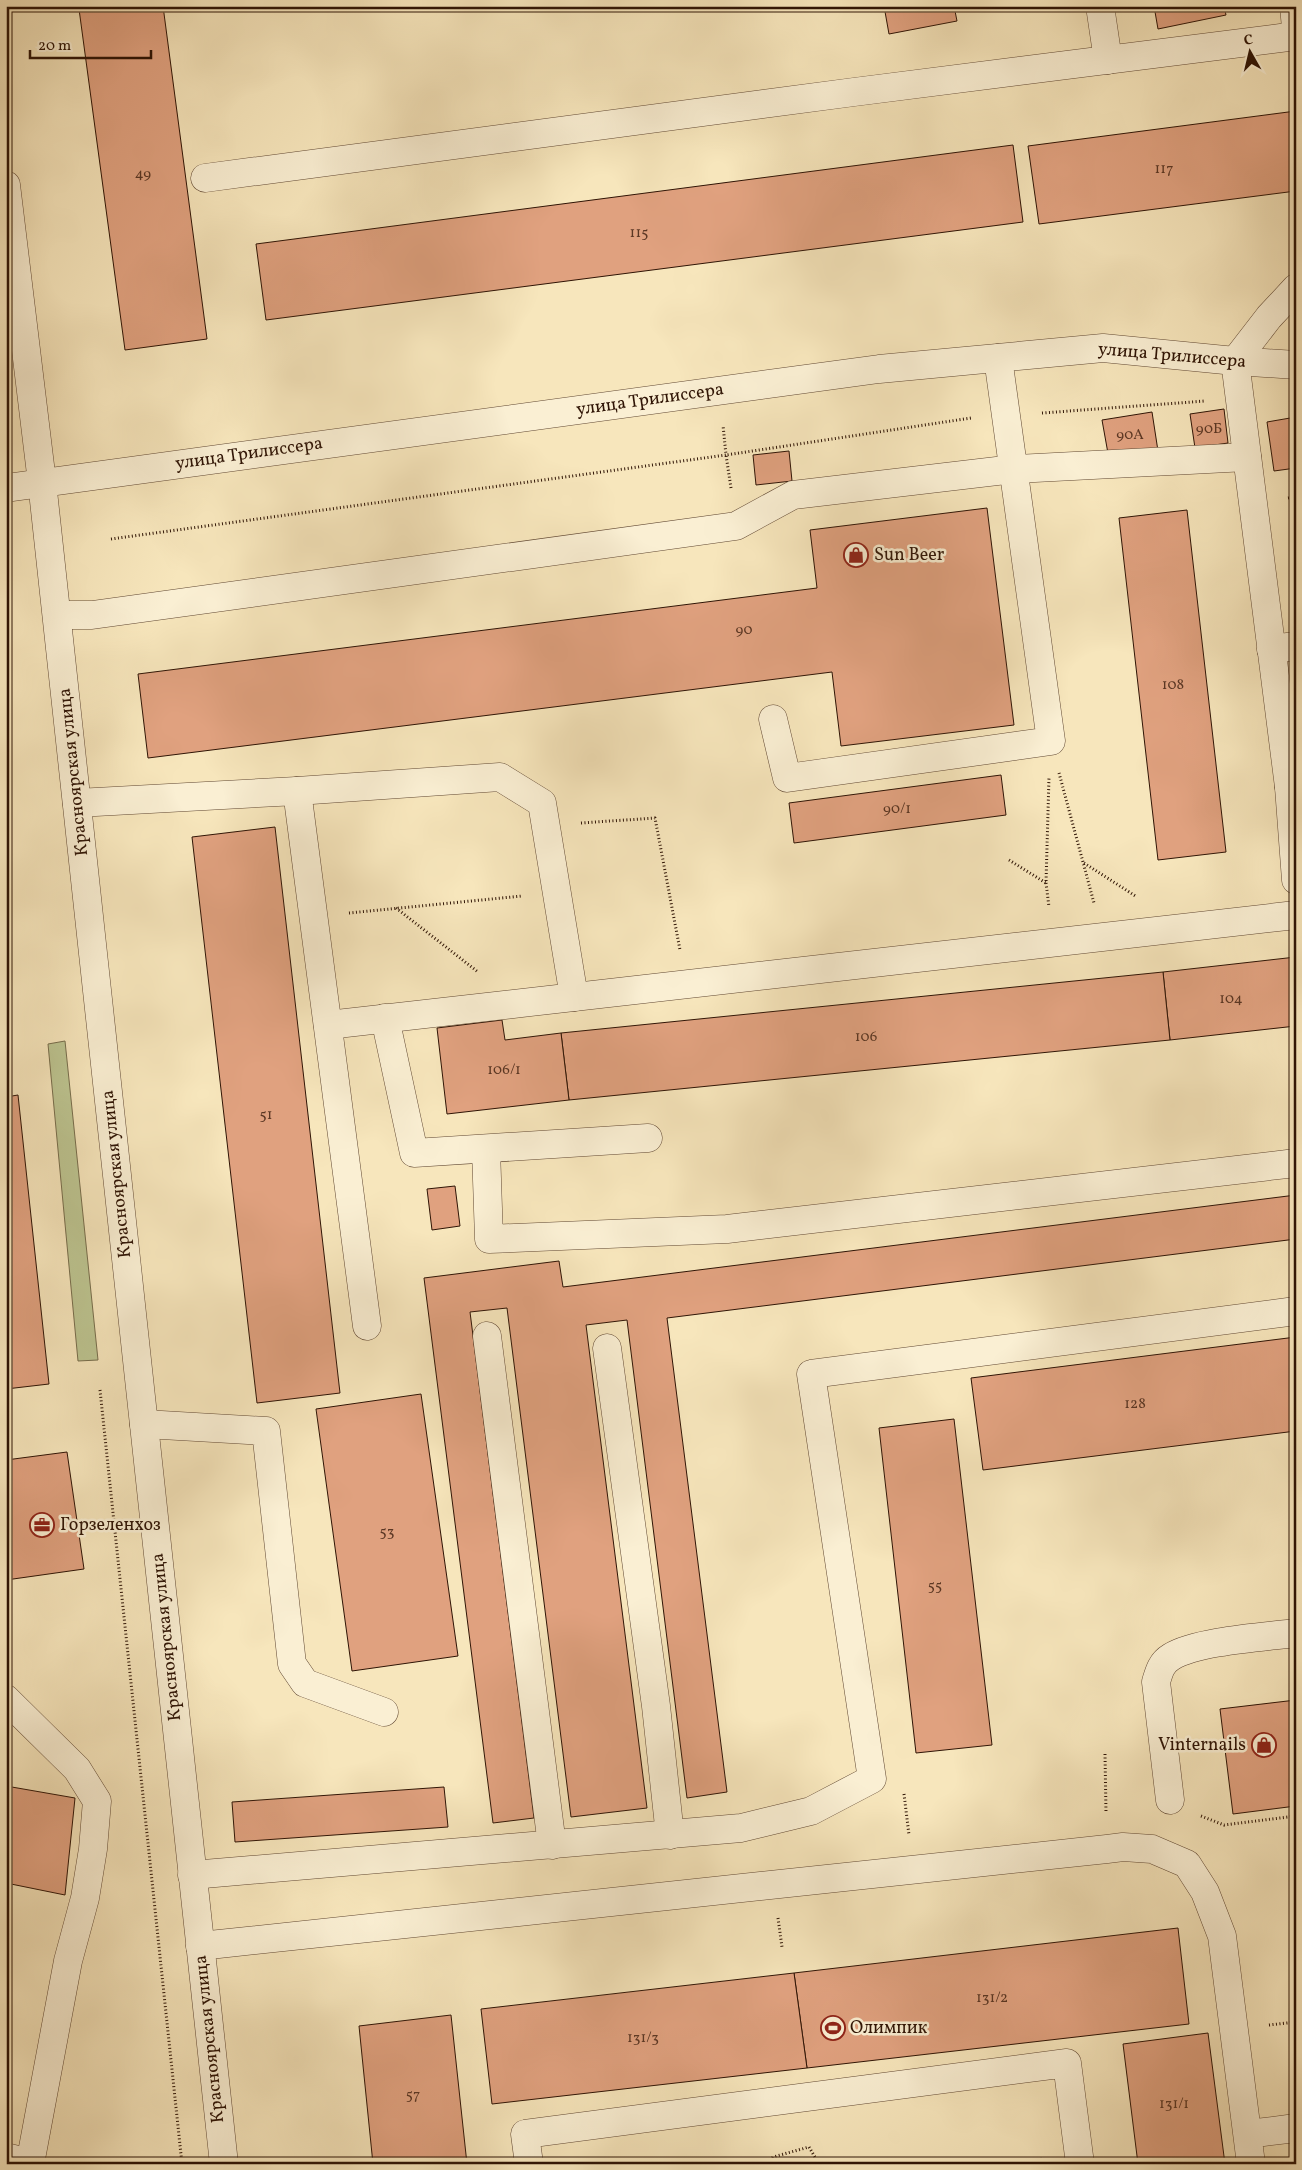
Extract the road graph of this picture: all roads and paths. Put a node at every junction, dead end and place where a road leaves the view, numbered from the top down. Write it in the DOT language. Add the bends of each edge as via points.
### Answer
graph roads {
  1 [pos="1100,6"];
  2 [pos="1294,6"];
  3 [pos="1296,28"];
  4 [pos="1296,36"];
  5 [pos="1108,60"];
  6 [pos="205,178"];
  7 [pos="6,185"];
  8 [pos="1296,288"];
  9 [pos="998,358"];
  10 [pos="1235,361"];
  11 [pos="1296,365"];
  12 [pos="719,391"];
  13 [pos="1247,457"];
  14 [pos="1014,469"];
  15 [pos="42,482"];
  16 [pos="6,488"];
  17 [pos="111,539"];
  18 [pos="57,615"];
  19 [pos="1283,648"];
  20 [pos="773,720"];
  21 [pos="1051,741"];
  22 [pos="1292,786"];
  23 [pos="297,791"];
  24 [pos="77,803"];
  25 [pos="545,825"];
  26 [pos="1009,860"];
  27 [pos="1083,862"];
  28 [pos="1296,880"];
  29 [pos="556,893"];
  30 [pos="1138,898"];
  31 [pos="396,908"];
  32 [pos="1296,915"];
  33 [pos="314,916"];
  34 [pos="1103,937"];
  35 [pos="686,984"];
  36 [pos="574,997"];
  37 [pos="519,1003"];
  38 [pos="385,1018"];
  39 [pos="328,1025"];
  40 [pos="648,1138"];
  41 [pos="486,1149"];
  42 [pos="1296,1163"];
  43 [pos="1296,1311"];
  44 [pos="367,1326"];
  45 [pos="487,1336"];
  46 [pos="607,1348"];
  47 [pos="100,1390"];
  48 [pos="144,1424"];
  49 [pos="1296,1633"];
  50 [pos="6,1700"];
  51 [pos="384,1712"];
  52 [pos="1105,1754"];
  53 [pos="903,1785"];
  54 [pos="1170,1800"];
  55 [pos="1296,1816"];
  56 [pos="670,1835"];
  57 [pos="552,1845"];
  58 [pos="1107,1849"];
  59 [pos="913,1870"];
  60 [pos="192,1875"];
  61 [pos="200,1946"];
  62 [pos="1296,2128"];
  63 [pos="1248,2134"];
  64 [pos="1080,2159"];
  65 [pos="22,2161"];
  66 [pos="182,2164"];
  67 [pos="224,2164"];
  68 [pos="529,2164"];
  69 [pos="769,2164"];
  70 [pos="819,2164"];
  71 [pos="999,2164"];
  72 [pos="1251,2164"];
  1 -- 5 [label="street"];
  2 -- 3 [label="street"];
  4 -- 5 [label="street"];
  5 -- 6 [label="street"];
  7 -- 15 [label="street, Красноярская улица"];
  8 -- 10 [label="street"];
  9 -- 10 [label="street, улица Трилиссера" via="1103,348"];
  9 -- 12 [label="street, улица Трилиссера" via="879,369"];
  9 -- 14 [label="street"];
  10 -- 11 [label="street, улица Трилиссера"];
  10 -- 13 [label="street"];
  12 -- 15 [label="street, улица Трилиссера"];
  12 -- 17 [label="path" via="726,455"];
  13 -- 14 [label="street"];
  13 -- 19 [label="street"];
  14 -- 18 [label="street" via="793,495 736,526 92,615"];
  14 -- 21 [label="street"];
  15 -- 16 [label="street, улица Трилиссера"];
  15 -- 18 [label="street, Красноярская улица"];
  18 -- 24 [label="street, Красноярская улица"];
  19 -- 22 [label="street"];
  20 -- 21 [label="street" via="787,778"];
  21 -- 26 [label="path" via="1046,883"];
  21 -- 27 [label="path"];
  22 -- 28 [label="street"];
  23 -- 24 [label="street"];
  23 -- 25 [label="street" via="500,778 542,804"];
  23 -- 33 [label="street"];
  24 -- 48 [label="street, Красноярская улица"];
  25 -- 29 [label="street"];
  25 -- 35 [label="path" via="655,818"];
  27 -- 30 [label="path"];
  27 -- 34 [label="path"];
  29 -- 31 [label="path"];
  29 -- 36 [label="street"];
  31 -- 33 [label="path"];
  31 -- 37 [label="path"];
  32 -- 34 [label="street"];
  33 -- 39 [label="street"];
  34 -- 35 [label="street"];
  35 -- 36 [label="street"];
  36 -- 37 [label="street"];
  37 -- 38 [label="street"];
  38 -- 39 [label="street"];
  38 -- 41 [label="street" via="414,1154"];
  39 -- 44 [label="street"];
  40 -- 41 [label="street"];
  41 -- 42 [label="street" via="489,1239 728,1230"];
  43 -- 56 [label="street" via="811,1374 872,1779 811,1811 740,1828"];
  45 -- 57 [label="street"];
  46 -- 56 [label="street" via="656,1706"];
  47 -- 66 [label="path"];
  48 -- 51 [label="street" via="266,1431 292,1664 305,1683"];
  48 -- 60 [label="street, Красноярская улица"];
  49 -- 54 [label="street" via="1189,1649 1170,1658 1160,1668 1156,1682"];
  50 -- 65 [label="street" via="77,1769 97,1801 94,1849 85,1898"];
  52 -- 58 [label="path"];
  53 -- 59 [label="path"];
  54 -- 55 [label="path" via="1224,1826"];
  56 -- 57 [label="street"];
  57 -- 60 [label="street"];
  58 -- 59 [label="street"];
  58 -- 63 [label="street" via="1152,1849 1187,1864 1205,1892 1222,1936"];
  59 -- 61 [label="street"];
  60 -- 61 [label="street, Красноярская улица"];
  61 -- 67 [label="street, Красноярская улица"];
  62 -- 63 [label="street"];
  63 -- 72 [label="street"];
  64 -- 68 [label="street" via="1067,2063 525,2134"];
  64 -- 71 [label="path"];
  69 -- 70 [label="path" via="772,2157 810,2147"];
}
